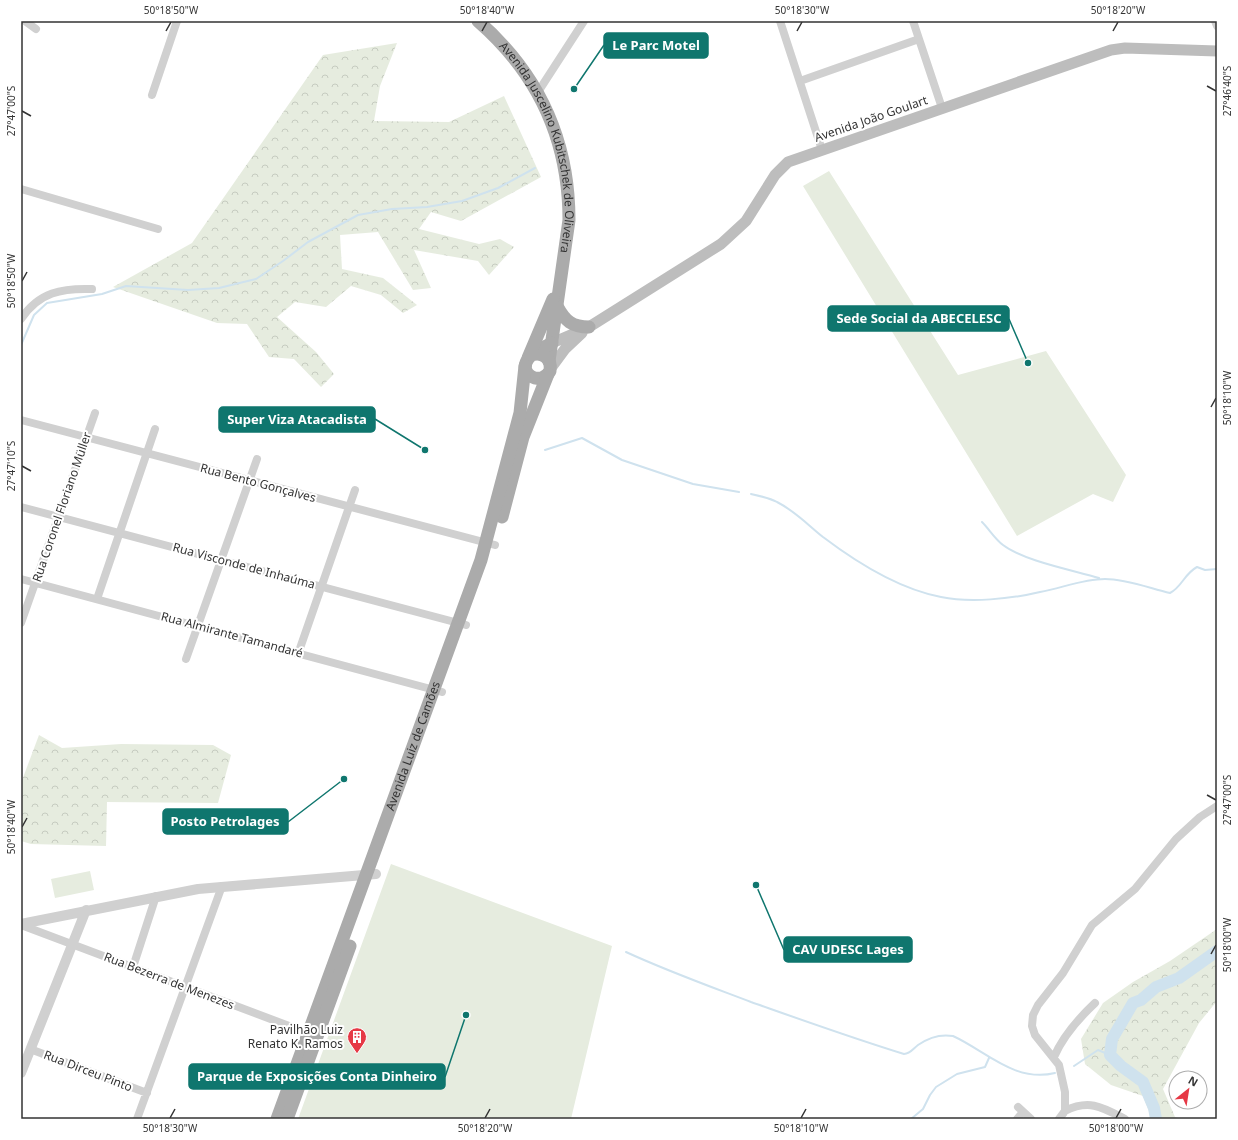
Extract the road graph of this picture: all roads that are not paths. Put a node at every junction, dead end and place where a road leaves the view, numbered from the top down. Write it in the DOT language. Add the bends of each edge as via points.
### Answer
graph roads {
  1 [pos="25,21"];
  2 [pos="177,21"];
  3 [pos="478,21"];
  4 [pos="584,21"];
  5 [pos="780,21"];
  6 [pos="914,21"];
  7 [pos="1215,21"];
  8 [pos="1217,26"];
  9 [pos="36,29"];
  10 [pos="920,39"];
  11 [pos="1217,51"];
  12 [pos="800,81"];
  13 [pos="538,92"];
  14 [pos="152,95"];
  15 [pos="942,108"];
  16 [pos="822,150"];
  17 [pos="21,189"];
  18 [pos="158,229"];
  19 [pos="559,285"];
  20 [pos="92,289"];
  21 [pos="556,306"];
  22 [pos="21,319"];
  23 [pos="589,327"];
  24 [pos="552,343"];
  25 [pos="528,360"];
  26 [pos="549,367"];
  27 [pos="95,413"];
  28 [pos="21,420"];
  29 [pos="155,429"];
  30 [pos="86,437"];
  31 [pos="147,453"];
  32 [pos="257,459"];
  33 [pos="249,480"];
  34 [pos="354,490"];
  35 [pos="21,507"];
  36 [pos="349,507"];
  37 [pos="58,517"];
  38 [pos="119,533"];
  39 [pos="490,544"];
  40 [pos="221,560"];
  41 [pos="21,579"];
  42 [pos="35,583"];
  43 [pos="321,587"];
  44 [pos="97,599"];
  45 [pos="21,623"];
  46 [pos="462,624"];
  47 [pos="197,626"];
  48 [pos="298,654"];
  49 [pos="186,659"];
  50 [pos="438,691"];
  51 [pos="1217,806"];
  52 [pos="371,874"];
  53 [pos="222,886"];
  54 [pos="156,896"];
  55 [pos="86,910"];
  56 [pos="21,924"];
  57 [pos="71,944"];
  58 [pos="133,967"];
  59 [pos="185,987"];
  60 [pos="1095,1003"];
  61 [pos="313,1035"];
  62 [pos="30,1049"];
  63 [pos="1054,1057"];
  64 [pos="21,1073"];
  65 [pos="147,1094"];
  66 [pos="1065,1111"];
  67 [pos="137,1119"];
  68 [pos="277,1119"];
  69 [pos="287,1119"];
  70 [pos="1017,1119"];
  71 [pos="1031,1119"];
  72 [pos="1059,1119"];
  73 [pos="1124,1119"];
  1 -- 9 [label="street"];
  2 -- 14 [label="street"];
  3 -- 13 [label="main road, Avenida Juscelino Kubitschek de Oliveira" via="508,50"];
  4 -- 13 [label="street"];
  5 -- 12 [label="street"];
  6 -- 10 [label="street"];
  7 -- 8 [label="street"];
  10 -- 12 [label="street"];
  10 -- 15 [label="street"];
  11 -- 15 [label="main road, Avenida João Goulart" via="1125,48 1111,50"];
  12 -- 16 [label="street"];
  13 -- 19 [label="main road, Avenida Juscelino Kubitschek de Oliveira" via="555,131 567,177 569,220"];
  15 -- 16 [label="main road, Avenida João Goulart"];
  16 -- 23 [label="main road, Avenida João Goulart" via="796,159 782,168 746,221 721,244"];
  17 -- 18 [label="street"];
  19 -- 21 [label="main road, Avenida Juscelino Kubitschek de Oliveira"];
  19 -- 25 [label="main road, Avenida Juscelino Kubitschek de Oliveira"];
  20 -- 22 [label="street" via="62,289 49,293 31,305"];
  21 -- 23 [label="main road" via="572,324"];
  21 -- 24 [label="main road, Avenida Juscelino Kubitschek de Oliveira"];
  23 -- 24 [label="main road, Avenida João Goulart"];
  23 -- 26 [label="main road, Avenida João Goulart"];
  24 -- 25 [label="main road"];
  24 -- 26 [label="main road, Avenida Juscelino Kubitschek de Oliveira"];
  25 -- 26 [label="main road" via="539,354 547,357"];
  25 -- 26 [label="main road" via="528,373 534,378 542,378"];
  25 -- 39 [label="main road, Avenida Luiz de Camões" via="520,413"];
  26 -- 39 [label="main road, Avenida Luiz de Camões" via="523,437"];
  27 -- 30 [label="street, Rua Coronel Floriano Müller"];
  28 -- 30 [label="street, Rua Bento Gonçalves"];
  29 -- 31 [label="street"];
  30 -- 31 [label="street, Rua Bento Gonçalves"];
  30 -- 37 [label="street, Rua Coronel Floriano Müller"];
  31 -- 33 [label="street, Rua Bento Gonçalves"];
  31 -- 38 [label="street"];
  32 -- 33 [label="street"];
  33 -- 36 [label="street, Rua Bento Gonçalves"];
  33 -- 40 [label="street"];
  34 -- 36 [label="street"];
  35 -- 37 [label="street, Rua Visconde de Inhaúma"];
  36 -- 39 [label="street, Rua Bento Gonçalves"];
  36 -- 43 [label="street"];
  37 -- 38 [label="street, Rua Visconde de Inhaúma"];
  37 -- 42 [label="street, Rua Coronel Floriano Müller"];
  38 -- 40 [label="street, Rua Visconde de Inhaúma"];
  38 -- 44 [label="street"];
  39 -- 46 [label="main road, Avenida Luiz de Camões"];
  40 -- 43 [label="street, Rua Visconde de Inhaúma"];
  40 -- 47 [label="street"];
  41 -- 42 [label="street, Rua Almirante Tamandaré"];
  42 -- 44 [label="street, Rua Almirante Tamandaré"];
  42 -- 45 [label="street, Rua Coronel Floriano Müller"];
  43 -- 46 [label="street, Rua Visconde de Inhaúma"];
  43 -- 48 [label="street"];
  44 -- 47 [label="street, Rua Almirante Tamandaré"];
  46 -- 50 [label="main road, Avenida Luiz de Camões"];
  47 -- 48 [label="street, Rua Almirante Tamandaré"];
  47 -- 49 [label="street"];
  48 -- 50 [label="street, Rua Almirante Tamandaré"];
  50 -- 52 [label="main road, Avenida Luiz de Camões"];
  51 -- 63 [label="street" via="1176,839 1135,889 1095,922 1063,973 1038,1005 1033,1015 1034,1030 1042,1045"];
  52 -- 53 [label="street"];
  52 -- 61 [label="main road, Avenida Luiz de Camões"];
  53 -- 54 [label="street"];
  53 -- 59 [label="street"];
  54 -- 55 [label="street"];
  54 -- 58 [label="street"];
  55 -- 56 [label="street"];
  55 -- 57 [label="street"];
  56 -- 57 [label="street, Rua Bezerra de Menezes"];
  57 -- 58 [label="street, Rua Bezerra de Menezes"];
  57 -- 62 [label="street"];
  58 -- 59 [label="street, Rua Bezerra de Menezes"];
  59 -- 61 [label="street, Rua Bezerra de Menezes"];
  59 -- 65 [label="street"];
  60 -- 63 [label="street" via="1075,1023"];
  61 -- 68 [label="main road, Avenida Luiz de Camões"];
  61 -- 69 [label="main road, Avenida Luiz de Camões"];
  62 -- 64 [label="street"];
  62 -- 65 [label="street, Rua Dirceu Pinto"];
  63 -- 66 [label="street" via="1062,1075"];
  65 -- 67 [label="street"];
  66 -- 72 [label="street"];
  66 -- 73 [label="street" via="1075,1106 1093,1105"];
  70 -- 71 [label="street" via="1020,1110"];
}
